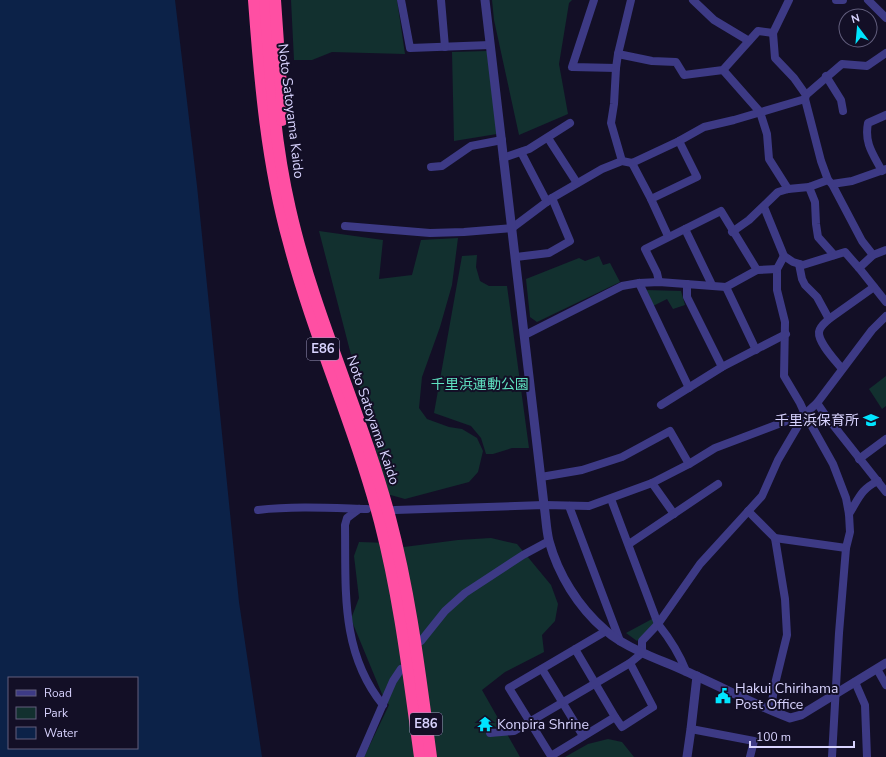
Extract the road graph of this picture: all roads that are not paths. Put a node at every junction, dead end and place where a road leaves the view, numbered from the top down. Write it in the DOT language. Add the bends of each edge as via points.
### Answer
graph roads {
  1 [pos="254,0"];
  2 [pos="265,0"];
  3 [pos="275,0"];
  4 [pos="401,0"];
  5 [pos="441,0"];
  6 [pos="485,0"];
  7 [pos="594,0"];
  8 [pos="631,0"];
  9 [pos="693,0"];
  10 [pos="789,0"];
  11 [pos="836,0"];
  12 [pos="843,0"];
  13 [pos="868,0"];
  14 [pos="886,18"];
  15 [pos="774,33"];
  16 [pos="749,41"];
  17 [pos="490,45"];
  18 [pos="445,47"];
  19 [pos="886,53"];
  20 [pos="618,54"];
  21 [pos="616,68"];
  22 [pos="723,70"];
  23 [pos="826,76"];
  24 [pos="805,97"];
  25 [pos="843,111"];
  26 [pos="760,112"];
  27 [pos="886,115"];
  28 [pos="570,123"];
  29 [pos="548,138"];
  30 [pos="502,140"];
  31 [pos="679,141"];
  32 [pos="521,152"];
  33 [pos="503,158"];
  34 [pos="622,161"];
  35 [pos="632,163"];
  36 [pos="431,167"];
  37 [pos="884,170"];
  38 [pos="284,177"];
  39 [pos="830,182"];
  40 [pos="577,183"];
  41 [pos="809,187"];
  42 [pos="788,189"];
  43 [pos="651,199"];
  44 [pos="549,200"];
  45 [pos="764,207"];
  46 [pos="345,226"];
  47 [pos="512,228"];
  48 [pos="685,229"];
  49 [pos="732,232"];
  50 [pos="668,236"];
  51 [pos="886,250"];
  52 [pos="834,255"];
  53 [pos="873,255"];
  54 [pos="784,256"];
  55 [pos="516,257"];
  56 [pos="799,264"];
  57 [pos="859,268"];
  58 [pos="777,269"];
  59 [pos="757,270"];
  60 [pos="659,282"];
  61 [pos="639,283"];
  62 [pos="687,284"];
  63 [pos="712,285"];
  64 [pos="726,287"];
  65 [pos="874,287"];
  66 [pos="886,302"];
  67 [pos="886,316"];
  68 [pos="829,319"];
  69 [pos="786,334"];
  70 [pos="525,336"];
  71 [pos="756,350"];
  72 [pos="722,367"];
  73 [pos="842,369"];
  74 [pos="689,388"];
  75 [pos="817,403"];
  76 [pos="661,405"];
  77 [pos="805,414"];
  78 [pos="886,439"];
  79 [pos="859,459"];
  80 [pos="689,464"];
  81 [pos="541,477"];
  82 [pos="878,481"];
  83 [pos="652,483"];
  84 [pos="718,484"];
  85 [pos="886,492"];
  86 [pos="611,499"];
  87 [pos="544,505"];
  88 [pos="569,506"];
  89 [pos="258,510"];
  90 [pos="395,510"];
  91 [pos="748,511"];
  92 [pos="674,514"];
  93 [pos="849,514"];
  94 [pos="775,538"];
  95 [pos="549,541"];
  96 [pos="629,544"];
  97 [pos="846,548"];
  98 [pos="658,624"];
  99 [pos="606,631"];
  100 [pos="421,640"];
  101 [pos="620,640"];
  102 [pos="575,649"];
  103 [pos="642,653"];
  104 [pos="630,663"];
  105 [pos="886,663"];
  106 [pos="401,669"];
  107 [pos="542,669"];
  108 [pos="877,669"];
  109 [pos="686,671"];
  110 [pos="696,676"];
  111 [pos="855,682"];
  112 [pos="595,683"];
  113 [pos="886,685"];
  114 [pos="836,693"];
  115 [pos="563,702"];
  116 [pos="383,705"];
  117 [pos="771,710"];
  118 [pos="615,717"];
  119 [pos="530,721"];
  120 [pos="691,729"];
  121 [pos="490,733"];
  122 [pos="583,736"];
  123 [pos="360,757"];
  124 [pos="420,757"];
  125 [pos="430,757"];
  126 [pos="550,757"];
  127 [pos="687,757"];
  128 [pos="750,757"];
  129 [pos="832,757"];
  130 [pos="867,757"];
  1 -- 124 [label="highway, Noto Satoyama Kaido / E86" via="262,98 273,178 288,243 306,303 354,434 391,566"];
  2 -- 38 [label="highway, Noto Satoyama Kaido / E86" via="272,99"];
  3 -- 38 [label="highway"];
  4 -- 18 [label="street" via="410,48"];
  5 -- 18 [label="street"];
  6 -- 17 [label="street"];
  7 -- 21 [label="street" via="572,67"];
  8 -- 20 [label="street"];
  9 -- 16 [label="street" via="714,20"];
  10 -- 15 [label="street"];
  11 -- 12 [label="street"];
  13 -- 14 [label="street"];
  15 -- 16 [label="street" via="758,31"];
  15 -- 24 [label="street" via="775,58 794,78"];
  16 -- 22 [label="street"];
  17 -- 18 [label="street"];
  17 -- 30 [label="street"];
  19 -- 23 [label="street" via="867,66 842,64"];
  20 -- 21 [label="street"];
  20 -- 22 [label="street" via="676,62 684,75"];
  21 -- 34 [label="street" via="611,123"];
  22 -- 26 [label="street"];
  23 -- 24 [label="street"];
  23 -- 25 [label="street" via="841,100"];
  24 -- 26 [label="street"];
  24 -- 39 [label="street" via="821,161"];
  26 -- 31 [label="street" via="704,127"];
  26 -- 42 [label="street" via="767,134 769,159"];
  27 -- 37 [label="street" via="868,122 866,133 869,146"];
  28 -- 29 [label="street"];
  29 -- 32 [label="street"];
  29 -- 40 [label="street"];
  30 -- 33 [label="street"];
  30 -- 36 [label="street" via="471,146 442,166"];
  31 -- 35 [label="street"];
  31 -- 43 [label="street" via="696,177"];
  32 -- 33 [label="street"];
  32 -- 44 [label="street"];
  33 -- 47 [label="street"];
  34 -- 35 [label="street"];
  34 -- 40 [label="street" via="602,168"];
  35 -- 43 [label="street"];
  37 -- 39 [label="street" via="852,181"];
  38 -- 125 [label="highway, Noto Satoyama Kaido / E86" via="303,259 359,420 391,524 411,611"];
  39 -- 41 [label="street"];
  39 -- 53 [label="street" via="862,241"];
  40 -- 44 [label="street"];
  41 -- 42 [label="street"];
  41 -- 52 [label="street" via="815,202 818,237"];
  42 -- 45 [label="street" via="778,192"];
  43 -- 50 [label="street"];
  44 -- 47 [label="street"];
  44 -- 55 [label="street" via="570,241 549,253"];
  45 -- 49 [label="street"];
  45 -- 54 [label="street"];
  46 -- 47 [label="street" via="430,233"];
  47 -- 55 [label="street"];
  48 -- 49 [label="street" via="720,211"];
  48 -- 50 [label="street"];
  48 -- 63 [label="street"];
  49 -- 59 [label="street"];
  50 -- 60 [label="street" via="645,248"];
  51 -- 53 [label="street"];
  52 -- 56 [label="street"];
  52 -- 57 [label="street" via="845,252"];
  53 -- 57 [label="street"];
  54 -- 56 [label="street"];
  54 -- 58 [label="street"];
  55 -- 70 [label="street"];
  56 -- 68 [label="street" via="805,285 817,297"];
  57 -- 65 [label="street"];
  58 -- 59 [label="street"];
  58 -- 69 [label="street" via="777,290"];
  59 -- 64 [label="street"];
  60 -- 61 [label="street"];
  60 -- 62 [label="street"];
  61 -- 70 [label="street" via="622,286"];
  61 -- 74 [label="street"];
  62 -- 63 [label="street"];
  62 -- 72 [label="street" via="687,297"];
  63 -- 64 [label="street"];
  64 -- 71 [label="street"];
  65 -- 66 [label="street"];
  65 -- 68 [label="street"];
  67 -- 73 [label="street"];
  68 -- 73 [label="street" via="819,332 822,343"];
  69 -- 71 [label="street"];
  69 -- 77 [label="street" via="784,376"];
  70 -- 81 [label="street"];
  71 -- 72 [label="street"];
  72 -- 74 [label="street"];
  73 -- 75 [label="street"];
  74 -- 76 [label="street"];
  75 -- 77 [label="street"];
  75 -- 79 [label="street"];
  77 -- 80 [label="street" via="715,448"];
  77 -- 91 [label="street" via="778,460 762,496"];
  77 -- 93 [label="street" via="833,464 846,498"];
  78 -- 79 [label="street"];
  79 -- 82 [label="street"];
  80 -- 81 [label="street" via="670,431 622,457 582,470"];
  80 -- 83 [label="street"];
  81 -- 87 [label="street"];
  82 -- 85 [label="street"];
  82 -- 93 [label="street" via="863,490"];
  83 -- 86 [label="street"];
  83 -- 92 [label="street"];
  84 -- 92 [label="street"];
  86 -- 88 [label="street" via="589,506"];
  86 -- 96 [label="street"];
  87 -- 88 [label="street"];
  87 -- 90 [label="street"];
  87 -- 95 [label="street"];
  88 -- 101 [label="street"];
  89 -- 116 [label="street" via="309,507 363,509 347,518 346,525 348,619 356,657 374,695"];
  91 -- 94 [label="street"];
  91 -- 98 [label="street" via="700,564"];
  92 -- 96 [label="street"];
  93 -- 97 [label="street" via="850,532"];
  94 -- 97 [label="street"];
  94 -- 117 [label="street" via="785,599 787,635"];
  95 -- 99 [label="street" via="567,583 581,605"];
  95 -- 100 [label="street" via="464,594 445,610"];
  96 -- 98 [label="street"];
  97 -- 114 [label="street"];
  98 -- 103 [label="street" via="642,640"];
  98 -- 109 [label="street" via="669,637"];
  99 -- 101 [label="street"];
  99 -- 102 [label="street"];
  101 -- 103 [label="street"];
  102 -- 107 [label="street"];
  102 -- 112 [label="street"];
  103 -- 104 [label="street"];
  103 -- 109 [label="street"];
  104 -- 112 [label="street"];
  104 -- 118 [label="street" via="653,707 622,726"];
  105 -- 108 [label="street"];
  106 -- 116 [label="street"];
  107 -- 115 [label="street"];
  107 -- 119 [label="street" via="509,688"];
  108 -- 111 [label="street"];
  108 -- 113 [label="street"];
  109 -- 110 [label="street"];
  110 -- 117 [label="street"];
  110 -- 120 [label="street"];
  111 -- 114 [label="street"];
  111 -- 130 [label="street" via="865,705"];
  112 -- 115 [label="street"];
  112 -- 118 [label="street"];
  114 -- 117 [label="street" via="794,717 790,718"];
  114 -- 129 [label="street"];
  115 -- 119 [label="street"];
  115 -- 122 [label="street"];
  116 -- 123 [label="street"];
  118 -- 122 [label="street"];
  119 -- 121 [label="street" via="514,731"];
  119 -- 126 [label="street"];
  120 -- 127 [label="street"];
  120 -- 128 [label="street" via="754,741"];
  122 -- 126 [label="street"];
}
